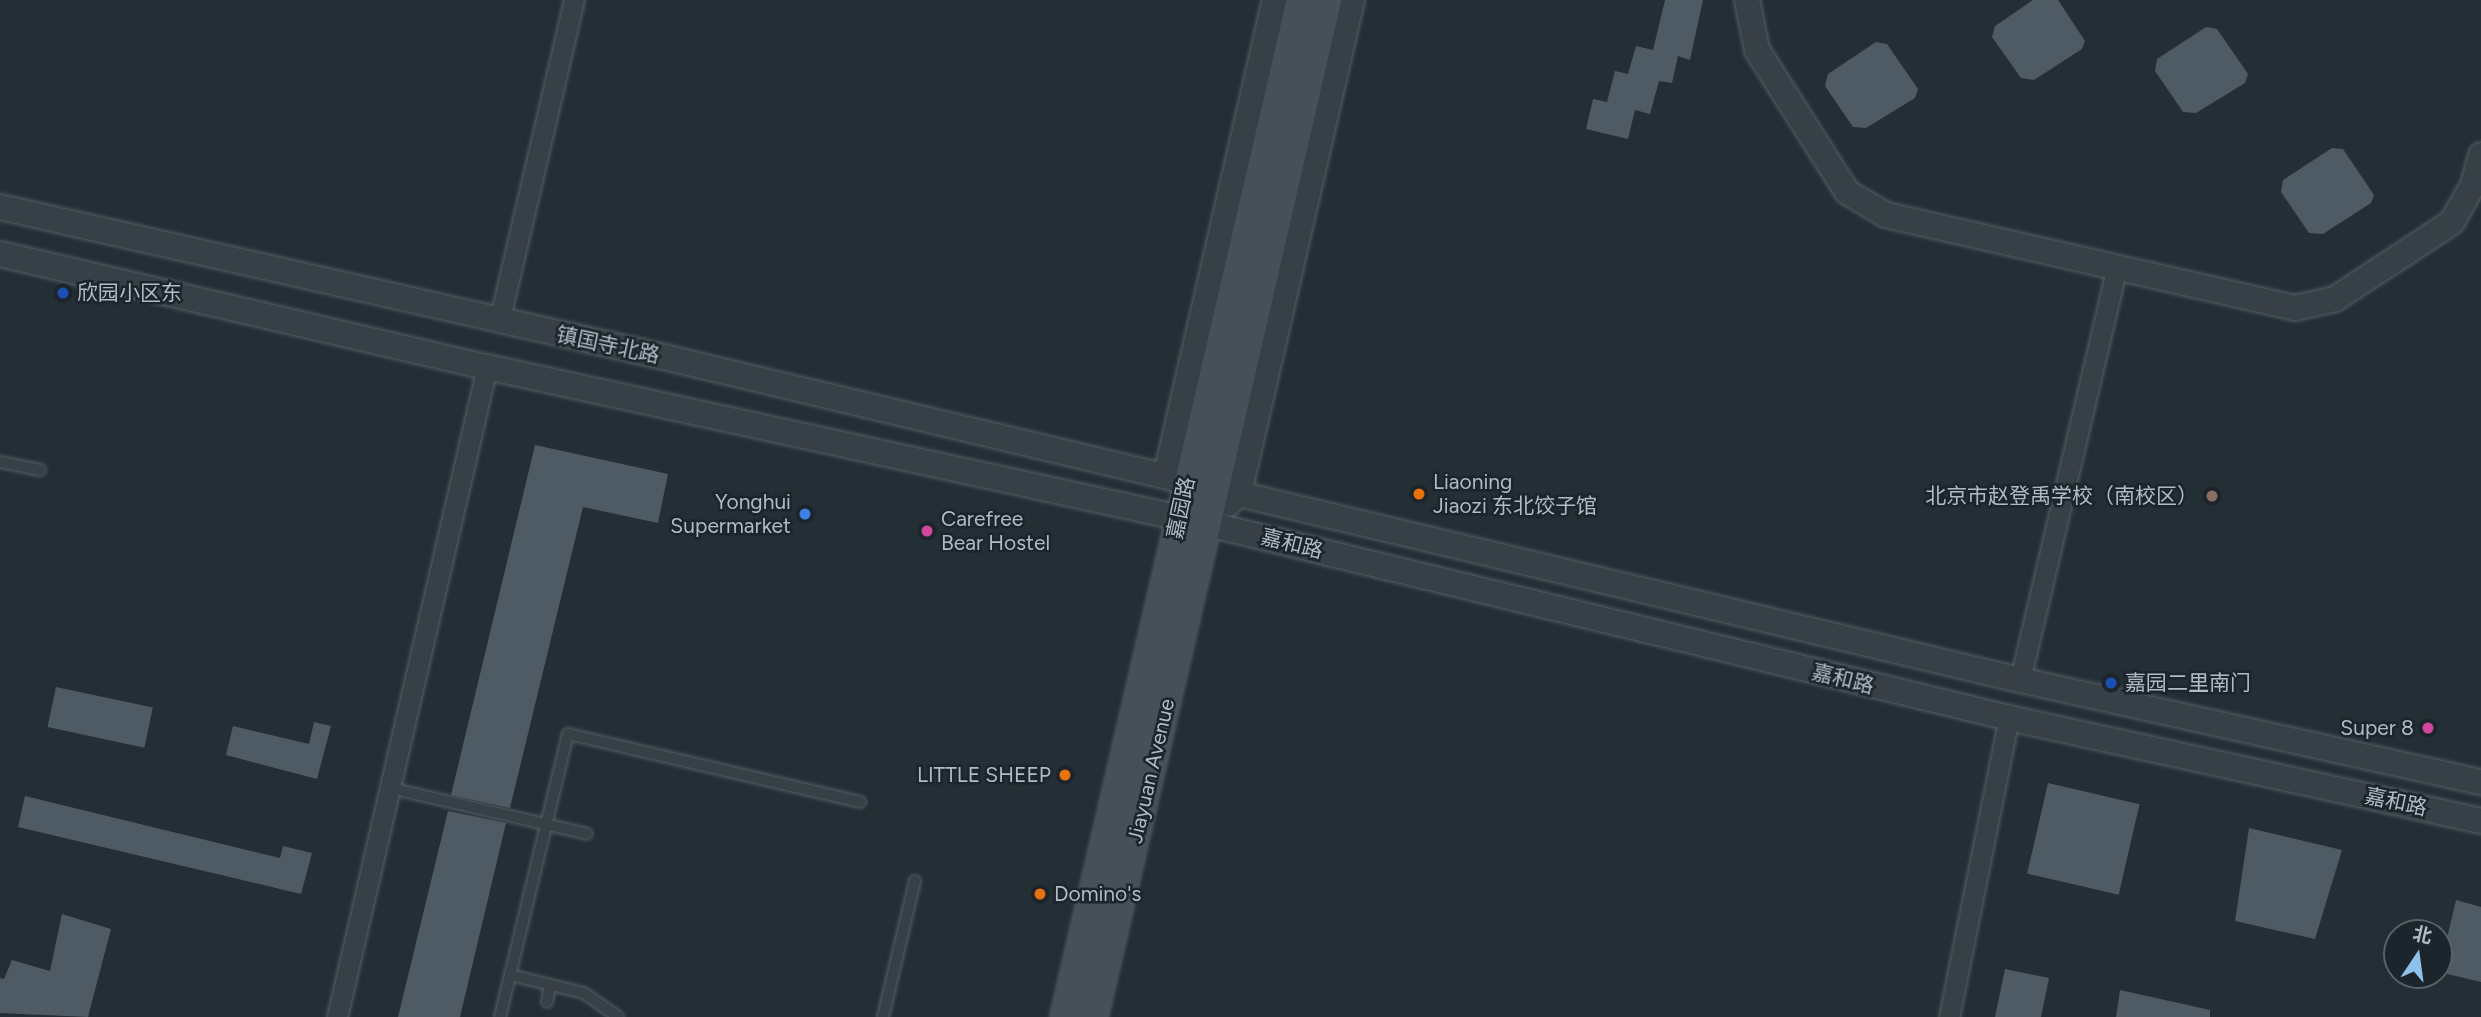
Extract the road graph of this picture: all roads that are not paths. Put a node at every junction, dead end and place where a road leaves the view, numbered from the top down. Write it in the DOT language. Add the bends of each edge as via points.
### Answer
graph roads {
  1 [pos="574,0"];
  2 [pos="1275,0"];
  3 [pos="1301,0"];
  4 [pos="1327,0"];
  5 [pos="1352,0"];
  6 [pos="1747,0"];
  7 [pos="2481,155"];
  8 [pos="0,207"];
  9 [pos="0,254"];
  10 [pos="2117,268"];
  11 [pos="499,322"];
  12 [pos="487,367"];
  13 [pos="0,461"];
  14 [pos="40,470"];
  15 [pos="1177,478"];
  16 [pos="1227,490"];
  17 [pos="1179,517"];
  18 [pos="1208,524"];
  19 [pos="2020,680"];
  20 [pos="2009,718"];
  21 [pos="2481,782"];
  22 [pos="390,788"];
  23 [pos="860,802"];
  24 [pos="2481,821"];
  25 [pos="547,824"];
  26 [pos="587,834"];
  27 [pos="915,881"];
  28 [pos="510,975"];
  29 [pos="551,985"];
  30 [pos="547,1002"];
  31 [pos="337,1017"];
  32 [pos="500,1017"];
  33 [pos="618,1017"];
  34 [pos="883,1017"];
  35 [pos="1065,1017"];
  36 [pos="1093,1017"];
  37 [pos="1949,1017"];
  1 -- 11 [label="street"];
  2 -- 15 [label="street"];
  3 -- 15 [label="main road, 嘉园路"];
  4 -- 16 [label="main road, 嘉园路"];
  5 -- 16 [label="street"];
  6 -- 10 [label="street" via="1757,50 1847,192 1886,215"];
  7 -- 10 [label="street" via="2473,185 2452,222 2335,299 2295,308"];
  8 -- 11 [label="street, 镇国寺北路"];
  9 -- 12 [label="street"];
  10 -- 19 [label="street"];
  11 -- 15 [label="street, 镇国寺北路"];
  12 -- 17 [label="street"];
  12 -- 22 [label="street"];
  13 -- 14 [label="lane"];
  15 -- 16 [label="street, 镇国寺北路"];
  15 -- 17 [label="main road, 嘉园路"];
  16 -- 18 [label="main road, 嘉园路"];
  16 -- 19 [label="street, 嘉和路"];
  17 -- 18 [label="street"];
  17 -- 35 [label="main road, 嘉园路"];
  18 -- 20 [label="street, 嘉和路"];
  18 -- 36 [label="main road, Jiayuan Avenue"];
  19 -- 21 [label="street, 嘉和路"];
  20 -- 24 [label="street, 嘉和路"];
  20 -- 37 [label="street"];
  22 -- 25 [label="lane"];
  22 -- 31 [label="street"];
  23 -- 25 [label="lane" via="568,734"];
  25 -- 26 [label="lane"];
  25 -- 28 [label="lane"];
  27 -- 34 [label="lane"];
  28 -- 29 [label="lane"];
  28 -- 32 [label="lane"];
  29 -- 30 [label="lane"];
  29 -- 33 [label="lane" via="584,993"];
}
